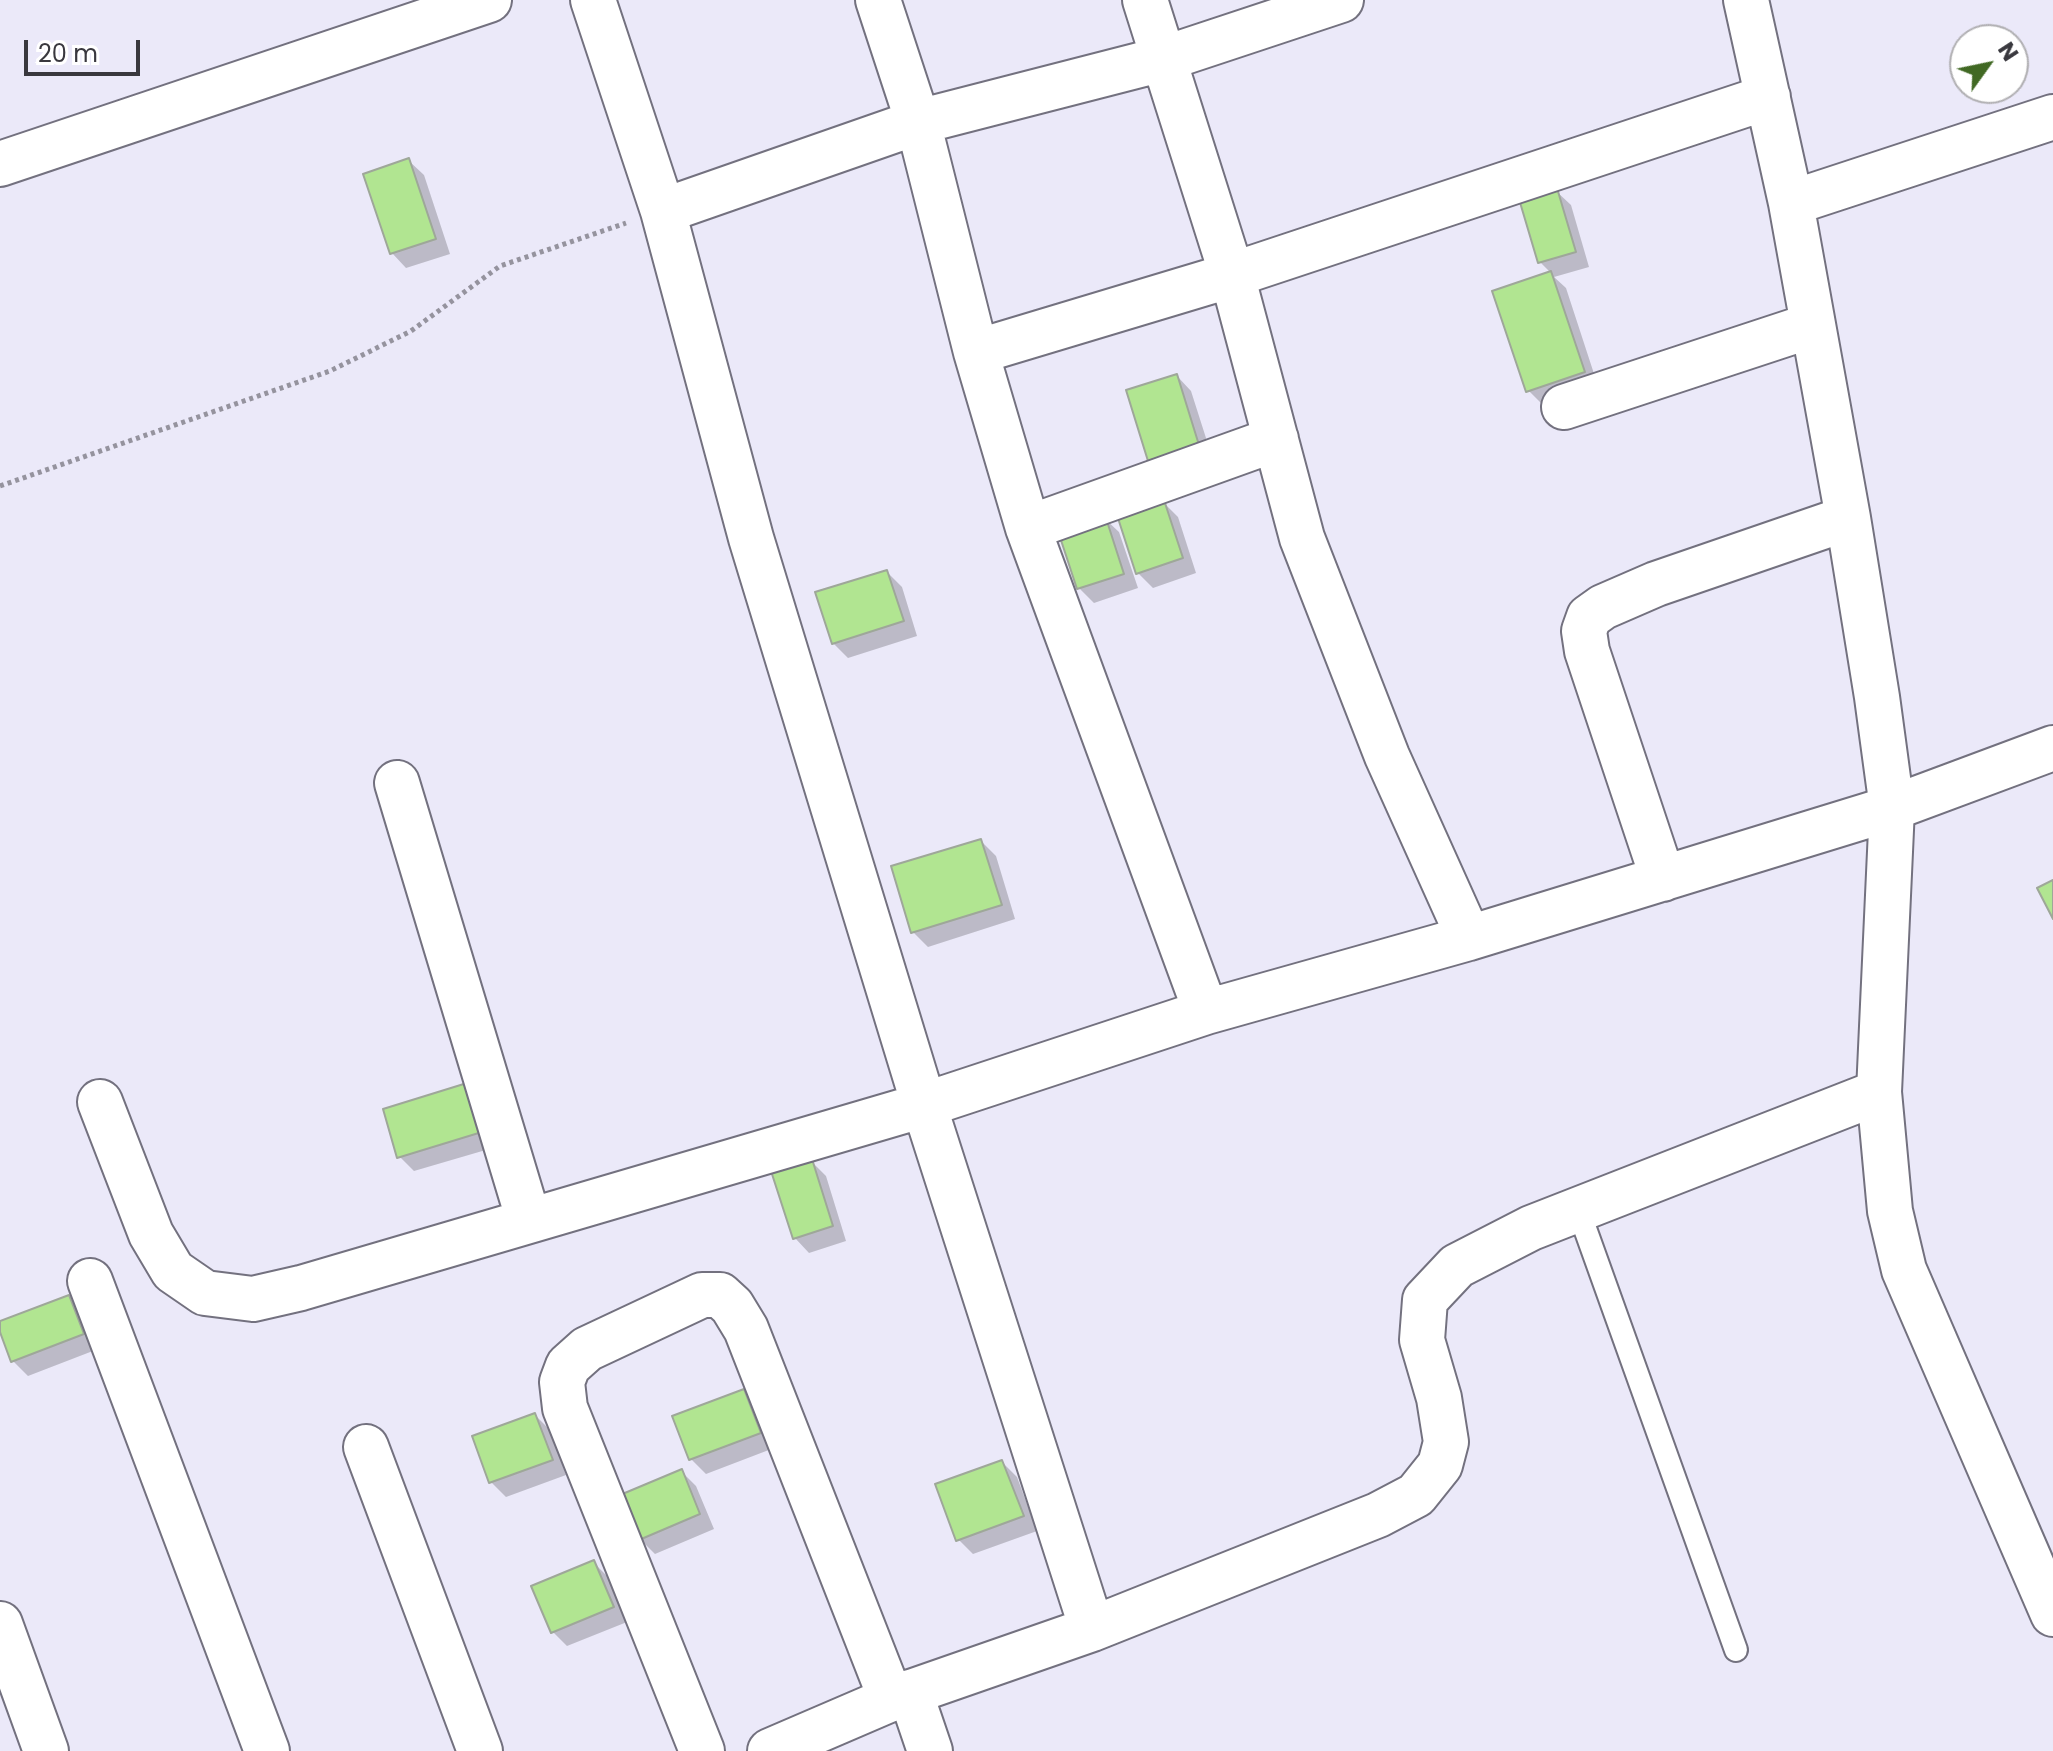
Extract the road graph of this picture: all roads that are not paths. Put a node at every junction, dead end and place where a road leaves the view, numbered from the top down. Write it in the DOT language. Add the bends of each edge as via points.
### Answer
graph roads {
  1 [pos="489,0"];
  2 [pos="593,0"];
  3 [pos="878,0"];
  4 [pos="1145,0"];
  5 [pos="1341,0"];
  6 [pos="1746,0"];
  7 [pos="1163,59"];
  8 [pos="1768,97"];
  9 [pos="2053,117"];
  10 [pos="918,122"];
  11 [pos="0,164"];
  12 [pos="1791,203"];
  13 [pos="663,211"];
  14 [pos="1232,275"];
  15 [pos="1813,325"];
  16 [pos="976,352"];
  17 [pos="1564,407"];
  18 [pos="1276,439"];
  19 [pos="1848,518"];
  20 [pos="1028,528"];
  21 [pos="2053,748"];
  22 [pos="397,783"];
  23 [pos="1892,808"];
  24 [pos="1663,879"];
  25 [pos="1469,938"];
  26 [pos="1206,1012"];
  27 [pos="1879,1092"];
  28 [pos="100,1102"];
  29 [pos="924,1105"];
  30 [pos="1578,1209"];
  31 [pos="529,1221"];
  32 [pos="90,1281"];
  33 [pos="366,1447"];
  34 [pos="2053,1614"];
  35 [pos="0,1624"];
  36 [pos="1092,1629"];
  37 [pos="1736,1650"];
  38 [pos="900,1696"];
  39 [pos="46,1751"];
  40 [pos="267,1751"];
  41 [pos="480,1751"];
  42 [pos="702,1751"];
  43 [pos="770,1751"];
  44 [pos="930,1751"];
  1 -- 11 [label="street"];
  2 -- 13 [label="street"];
  3 -- 10 [label="street"];
  4 -- 7 [label="street"];
  5 -- 7 [label="street"];
  6 -- 8 [label="street"];
  7 -- 10 [label="street"];
  7 -- 14 [label="street"];
  8 -- 12 [label="street"];
  8 -- 14 [label="street"];
  9 -- 12 [label="street"];
  10 -- 13 [label="street"];
  10 -- 16 [label="street"];
  12 -- 15 [label="street"];
  13 -- 29 [label="street" via="751,538"];
  14 -- 16 [label="street"];
  14 -- 18 [label="street"];
  15 -- 17 [label="street"];
  15 -- 19 [label="street"];
  16 -- 20 [label="street"];
  18 -- 20 [label="street"];
  18 -- 25 [label="street" via="1308,553 1387,756"];
  19 -- 23 [label="street"];
  19 -- 24 [label="street" via="1656,584 1589,617 1584,631 1587,651"];
  20 -- 26 [label="street"];
  21 -- 23 [label="street"];
  22 -- 31 [label="street"];
  23 -- 24 [label="street"];
  23 -- 27 [label="street"];
  24 -- 25 [label="street"];
  25 -- 26 [label="street"];
  26 -- 29 [label="street"];
  27 -- 30 [label="street"];
  27 -- 34 [label="street" via="1890,1211 1904,1270"];
  28 -- 31 [label="street" via="151,1234 173,1271 205,1293 253,1299"];
  29 -- 31 [label="street"];
  29 -- 36 [label="street"];
  30 -- 36 [label="street" via="1457,1266 1425,1300 1422,1340 1446,1442 1440,1465 1416,1495"];
  30 -- 37 [label="lane"];
  32 -- 40 [label="street"];
  33 -- 41 [label="street"];
  35 -- 39 [label="street"];
  36 -- 38 [label="street"];
  38 -- 42 [label="street" via="746,1329 720,1295 702,1295 587,1349 568,1366 562,1382 565,1408"];
  38 -- 43 [label="street"];
  38 -- 44 [label="street"];
}
